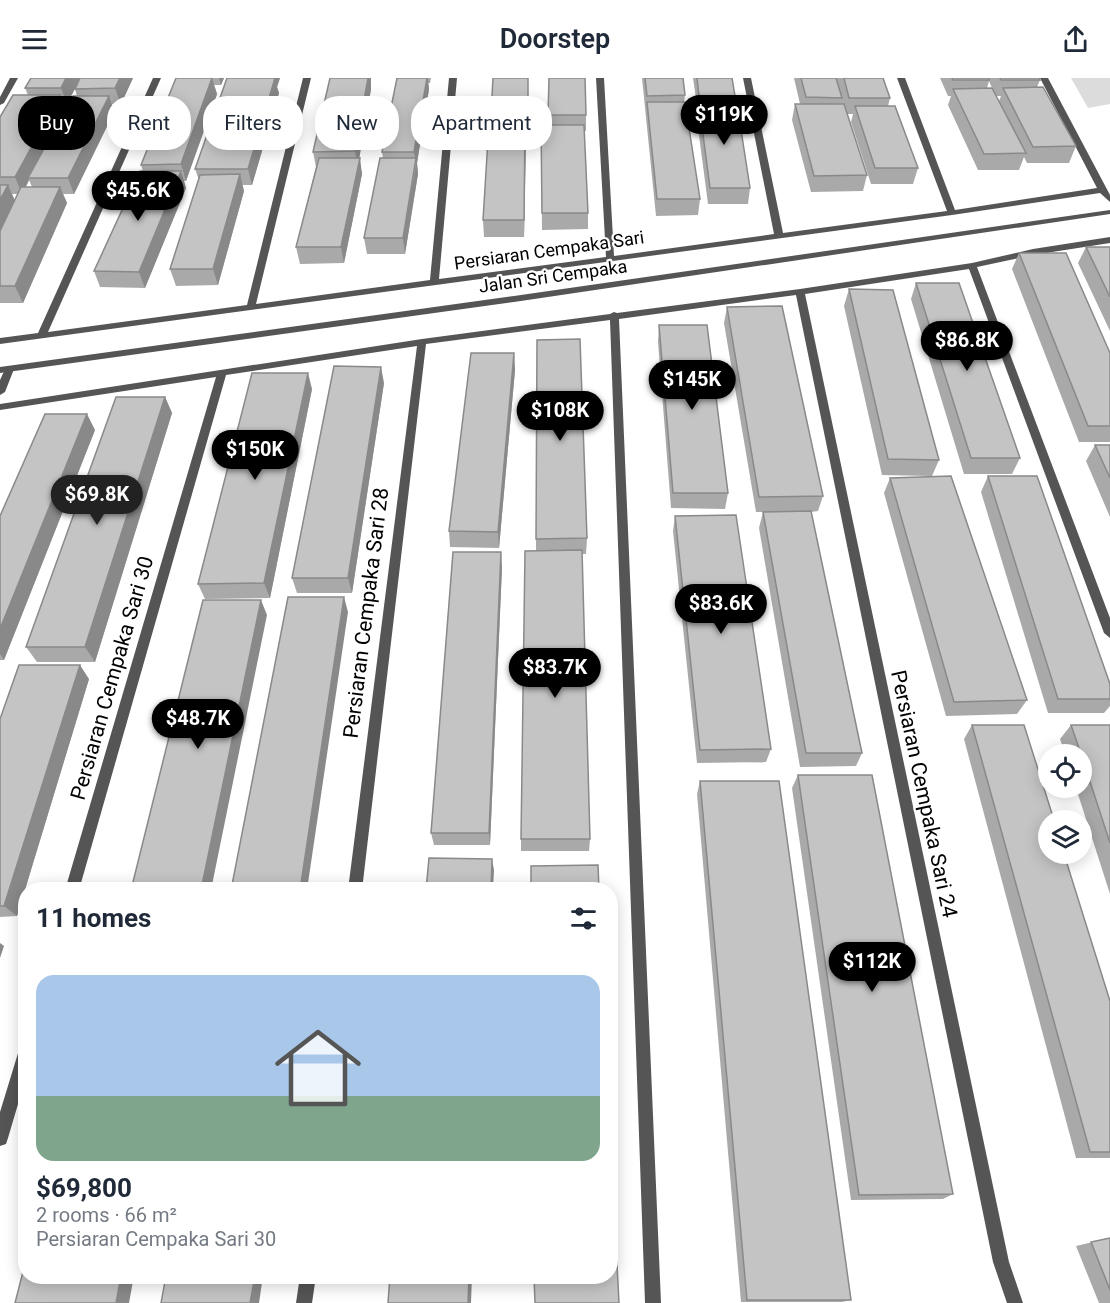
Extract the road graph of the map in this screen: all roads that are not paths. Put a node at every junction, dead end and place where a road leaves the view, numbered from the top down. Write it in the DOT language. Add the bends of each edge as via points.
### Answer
graph roads {
  1 [pos="14,78"];
  2 [pos="157,78"];
  3 [pos="307,78"];
  4 [pos="453,78"];
  5 [pos="600,78"];
  6 [pos="747,78"];
  7 [pos="901,78"];
  8 [pos="1044,78"];
  9 [pos="0,103"];
  10 [pos="1102,190"];
  11 [pos="1110,200"];
  12 [pos="1110,212"];
  13 [pos="952,213"];
  14 [pos="779,236"];
  15 [pos="1110,240"];
  16 [pos="610,259"];
  17 [pos="972,266"];
  18 [pos="434,282"];
  19 [pos="800,292"];
  20 [pos="251,307"];
  21 [pos="614,315"];
  22 [pos="42,335"];
  23 [pos="0,341"];
  24 [pos="422,342"];
  25 [pos="4,369"];
  26 [pos="222,374"];
  27 [pos="0,392"];
  28 [pos="0,407"];
  29 [pos="1110,633"];
  30 [pos="74,882"];
  31 [pos="356,882"];
  32 [pos="18,1077"];
  33 [pos="0,1138"];
  34 [pos="307,1284"];
  35 [pos="304,1303"];
  36 [pos="653,1303"];
  37 [pos="1015,1303"];
  1 -- 9 [label="street"];
  2 -- 22 [label="street"];
  3 -- 20 [label="street"];
  4 -- 18 [label="street"];
  5 -- 16 [label="street"];
  6 -- 14 [label="street"];
  7 -- 13 [label="street"];
  8 -- 10 [label="street"];
  10 -- 11 [label="street"];
  10 -- 13 [label="street, Persiaran Cempaka Sari"];
  12 -- 25 [label="street, Jalan Sri Cempaka"];
  13 -- 14 [label="street, Persiaran Cempaka Sari"];
  14 -- 16 [label="street, Persiaran Cempaka Sari"];
  15 -- 17 [label="street"];
  16 -- 18 [label="street, Persiaran Cempaka Sari"];
  17 -- 19 [label="street"];
  17 -- 29 [label="street"];
  18 -- 20 [label="street, Persiaran Cempaka Sari"];
  19 -- 21 [label="street"];
  19 -- 37 [label="street, Persiaran Cempaka Sari 24" via="1000,1262"];
  20 -- 22 [label="street, Persiaran Cempaka Sari"];
  21 -- 24 [label="street"];
  21 -- 36 [label="street"];
  22 -- 23 [label="street, Persiaran Cempaka Sari"];
  24 -- 26 [label="street"];
  24 -- 31 [label="street, Persiaran Cempaka Sari 28"];
  25 -- 27 [label="street"];
  26 -- 28 [label="street"];
  26 -- 30 [label="street, Persiaran Cempaka Sari 30"];
  32 -- 33 [label="street"];
  34 -- 35 [label="street"];
}
